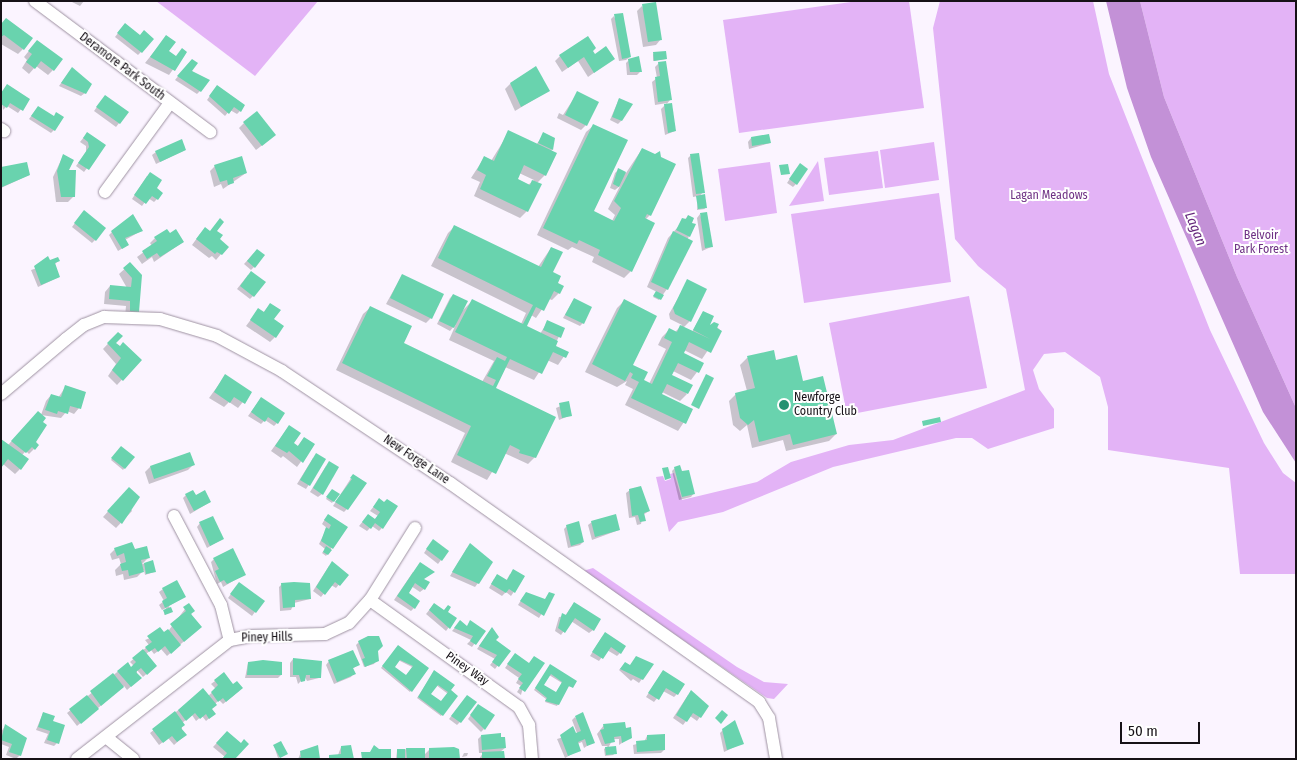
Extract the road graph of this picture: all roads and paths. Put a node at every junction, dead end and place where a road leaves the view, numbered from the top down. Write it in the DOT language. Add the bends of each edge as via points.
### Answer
graph roads {
  1 [pos="35,1"];
  2 [pos="170,103"];
  3 [pos="210,132"];
  4 [pos="105,192"];
  5 [pos="1,394"];
  6 [pos="174,516"];
  7 [pos="415,528"];
  8 [pos="370,600"];
  9 [pos="230,640"];
  10 [pos="106,737"];
  11 [pos="78,759"];
  12 [pos="133,759"];
  13 [pos="532,759"];
  14 [pos="776,759"];
  1 -- 2 [label="street, Deramore Park South"];
  2 -- 3 [label="street, Deramore Park South"];
  2 -- 4 [label="street"];
  5 -- 14 [label="street, New Forge Lane" via="66,338 84,325 104,317 160,318 217,336 282,371 442,478 759,702 769,718"];
  6 -- 9 [label="street" via="221,606"];
  7 -- 8 [label="street, Piney Hills"];
  8 -- 9 [label="street, Piney Hills" via="349,623 325,634 251,636"];
  8 -- 13 [label="street, Piney Way" via="519,707 529,725"];
  9 -- 10 [label="street, Piney Hills"];
  10 -- 11 [label="street, Piney Hills"];
  10 -- 12 [label="street"];
}
